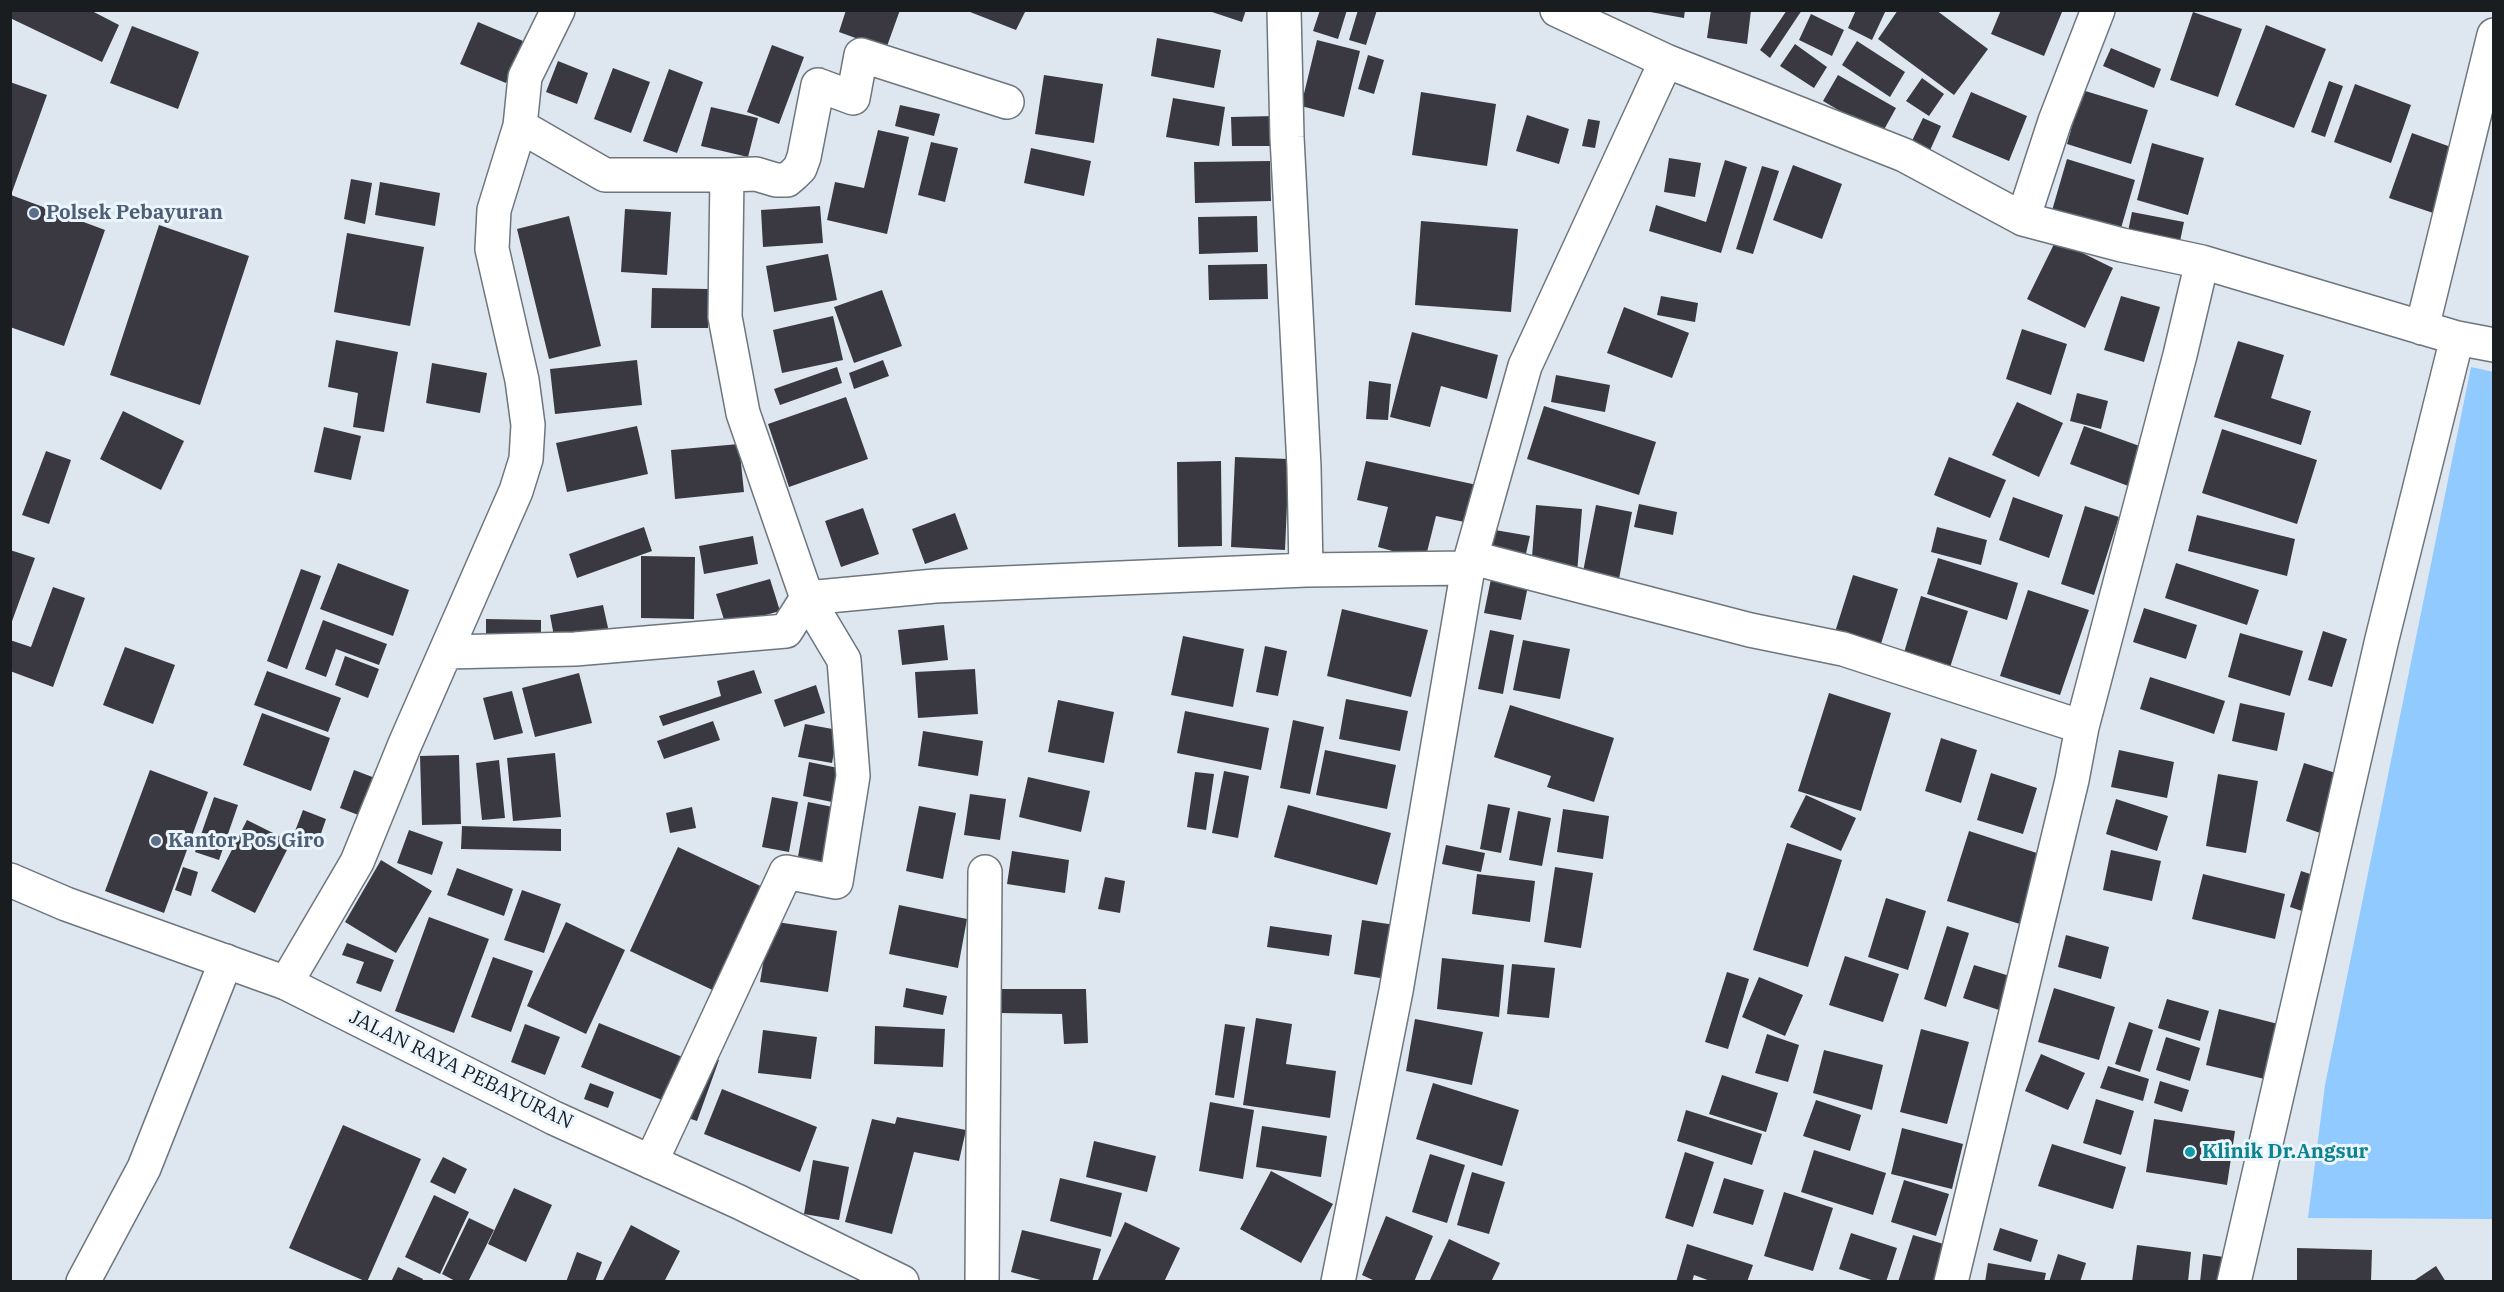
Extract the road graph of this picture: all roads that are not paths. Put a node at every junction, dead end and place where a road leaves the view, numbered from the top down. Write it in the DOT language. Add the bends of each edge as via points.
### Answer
graph roads {
  1 [pos="558,10"];
  2 [pos="1284,10"];
  3 [pos="1557,10"];
  4 [pos="2098,10"];
  5 [pos="2493,35"];
  6 [pos="1666,61"];
  7 [pos="1007,102"];
  8 [pos="520,126"];
  9 [pos="727,175"];
  10 [pos="2023,219"];
  11 [pos="2202,262"];
  12 [pos="2422,328"];
  13 [pos="2457,338"];
  14 [pos="2493,345"];
  15 [pos="1470,563"];
  16 [pos="1306,570"];
  17 [pos="807,598"];
  18 [pos="447,652"];
  19 [pos="2082,727"];
  20 [pos="985,872"];
  21 [pos="10,880"];
  22 [pos="226,962"];
  23 [pos="286,983"];
  24 [pos="651,1162"];
  25 [pos="83,1281"];
  26 [pos="902,1281"];
  27 [pos="982,1281"];
  28 [pos="1338,1281"];
  29 [pos="1951,1281"];
  30 [pos="2234,1281"];
  1 -- 8 [label="street" via="525,77"];
  2 -- 16 [label="street"];
  3 -- 6 [label="street"];
  4 -- 10 [label="street"];
  5 -- 12 [label="street"];
  6 -- 10 [label="street" via="1904,154"];
  6 -- 15 [label="street" via="1525,366"];
  7 -- 9 [label="street" via="861,55 853,98 818,85 804,157 794,174 787,180 756,174"];
  8 -- 9 [label="street" via="605,175"];
  8 -- 18 [label="street" via="494,210 492,249 522,380 528,425 526,459 516,492"];
  9 -- 17 [label="street" via="725,317 729,346 753,446"];
  10 -- 11 [label="street"];
  11 -- 12 [label="street"];
  11 -- 19 [label="street"];
  12 -- 13 [label="street"];
  13 -- 14 [label="street"];
  13 -- 30 [label="street" via="2382,639"];
  15 -- 16 [label="street"];
  15 -- 19 [label="street" via="1843,649"];
  15 -- 28 [label="street" via="1396,991"];
  16 -- 17 [label="street" via="935,586"];
  17 -- 18 [label="street" via="786,631 575,649"];
  17 -- 24 [label="street" via="844,660 853,776 836,882 786,872"];
  18 -- 23 [label="street" via="357,862"];
  19 -- 29 [label="street"];
  20 -- 27 [label="street"];
  21 -- 22 [label="street, JALAN RAYA PEBAYURAN"];
  22 -- 23 [label="street, JALAN RAYA PEBAYURAN"];
  22 -- 25 [label="street" via="144,1168"];
  23 -- 24 [label="street, JALAN RAYA PEBAYURAN" via="554,1118"];
  24 -- 26 [label="street, JALAN RAYA PEBAYURAN"];
}
